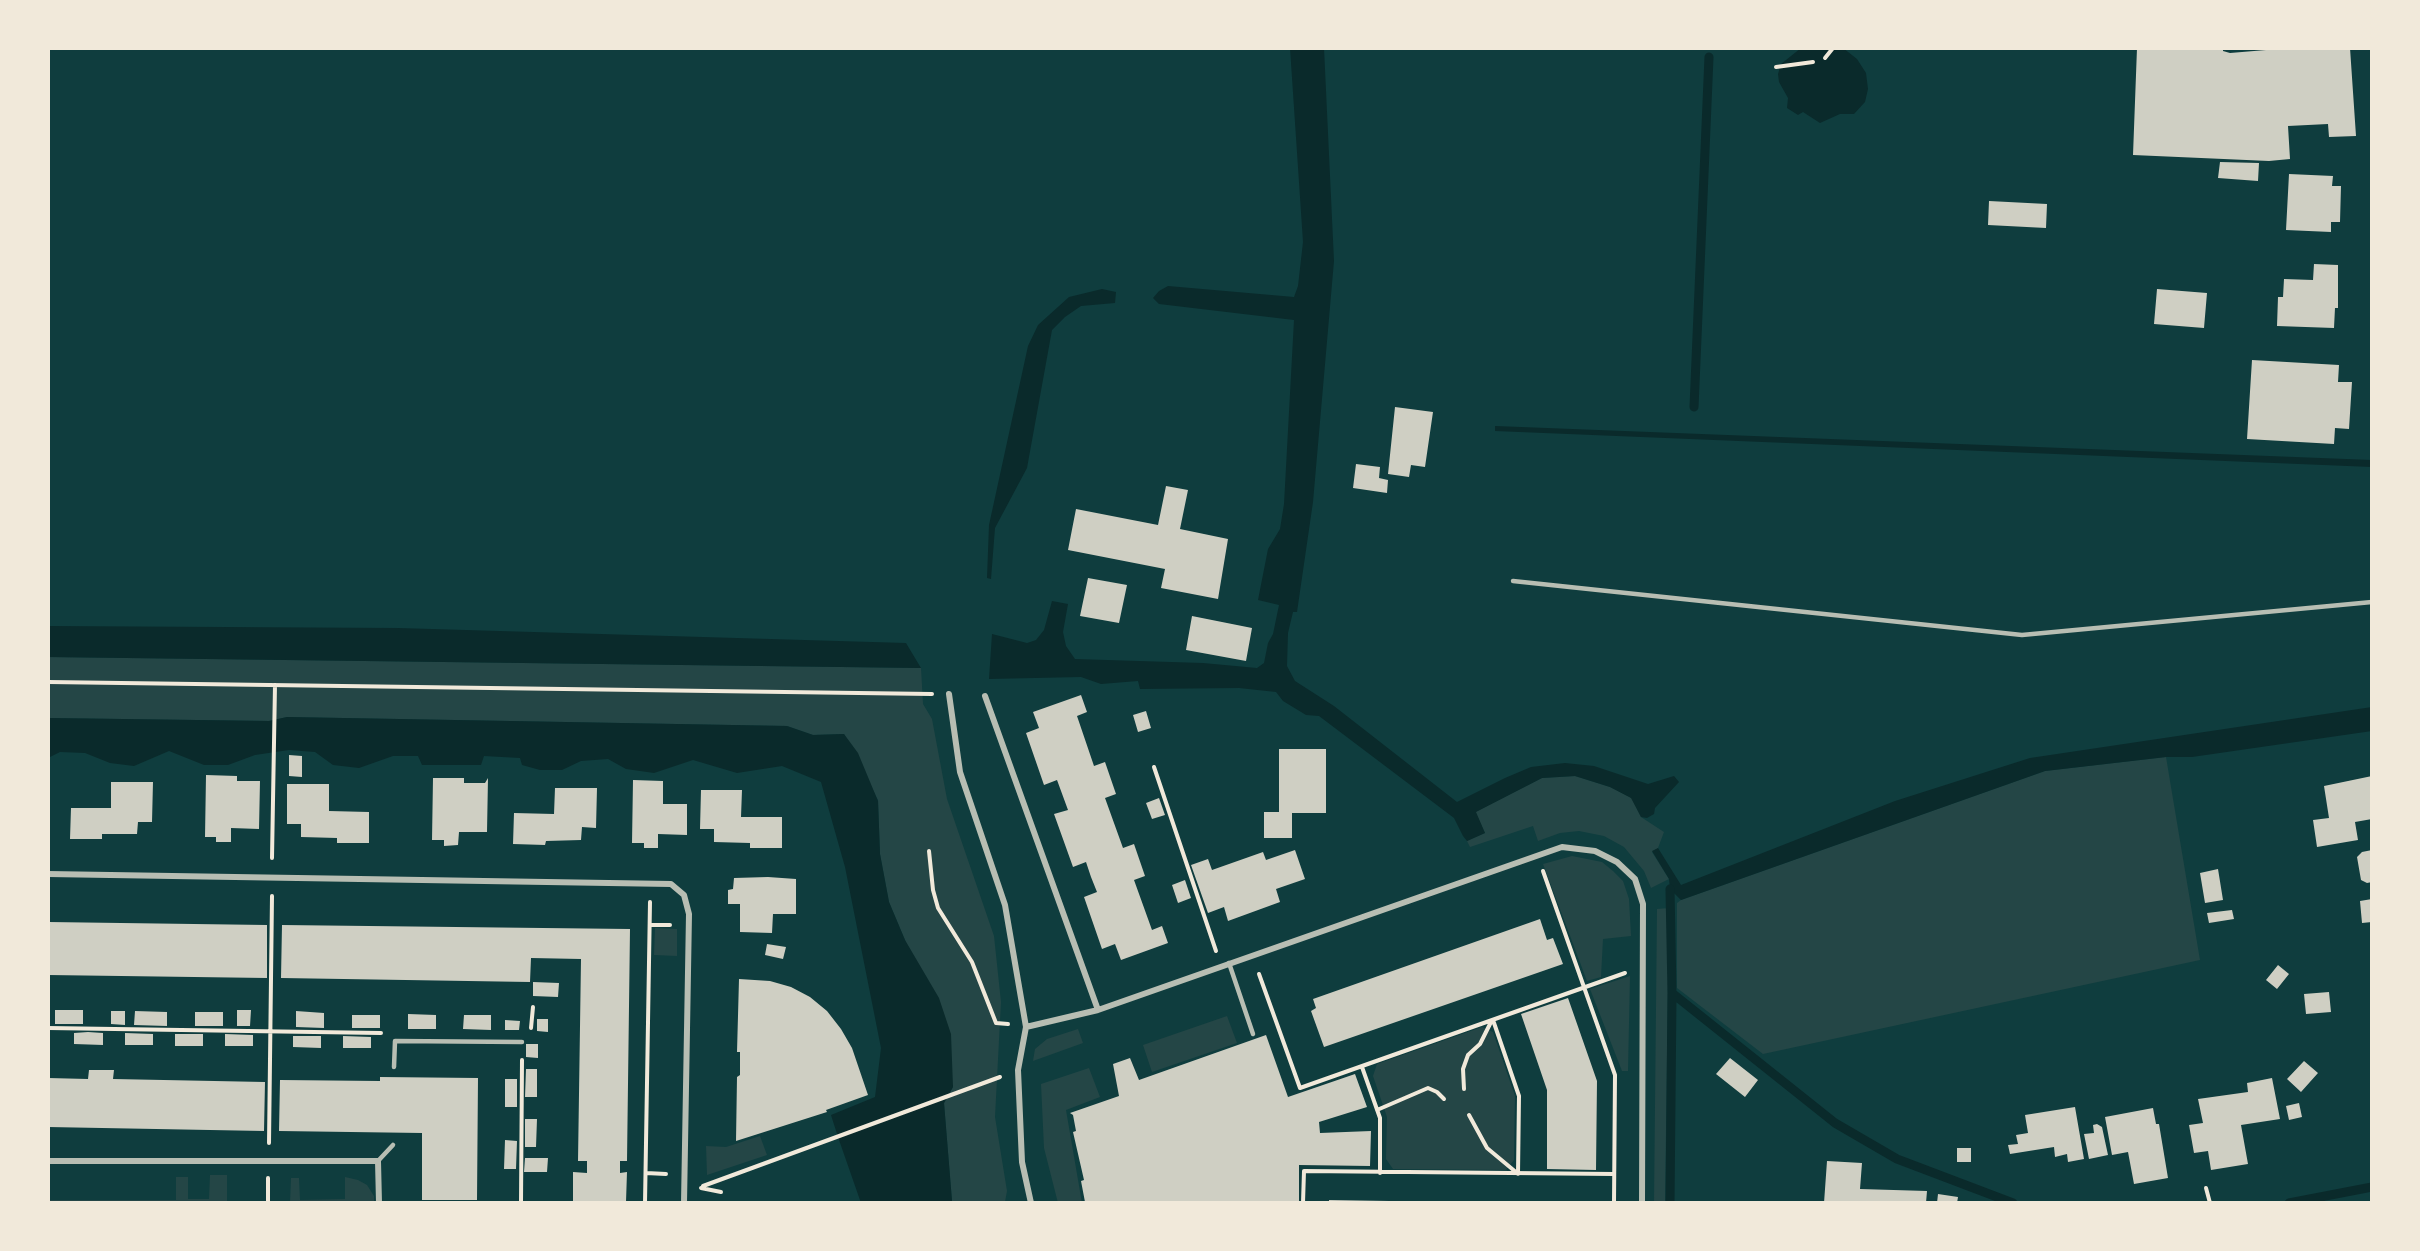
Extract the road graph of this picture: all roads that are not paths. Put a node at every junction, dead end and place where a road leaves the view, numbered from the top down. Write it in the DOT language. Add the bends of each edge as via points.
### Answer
graph roads {
  1 [pos="1513,581"];
  2 [pos="2372,602"];
  3 [pos="949,694"];
  4 [pos="985,696"];
  5 [pos="48,874"];
  6 [pos="1229,963"];
  7 [pos="1098,1010"];
  8 [pos="1026,1027"];
  9 [pos="1253,1034"];
  10 [pos="522,1042"];
  11 [pos="394,1067"];
  12 [pos="393,1144"];
  13 [pos="48,1161"];
  14 [pos="378,1161"];
  15 [pos="380,1203"];
  16 [pos="684,1203"];
  17 [pos="1031,1203"];
  18 [pos="1642,1203"];
  1 -- 2 [label="lane" via="2022,635"];
  3 -- 8 [label="street" via="960,772 1005,905"];
  4 -- 7 [label="street"];
  5 -- 16 [label="street" via="671,884 684,895 689,914"];
  6 -- 7 [label="street"];
  6 -- 9 [label="lane"];
  6 -- 18 [label="street" via="1562,848 1595,851 1617,862 1635,879 1643,904"];
  7 -- 8 [label="street"];
  8 -- 17 [label="street" via="1018,1070 1022,1162"];
  10 -- 11 [label="lane" via="395,1041"];
  12 -- 14 [label="lane"];
  13 -- 14 [label="street"];
  14 -- 15 [label="street"];
}
